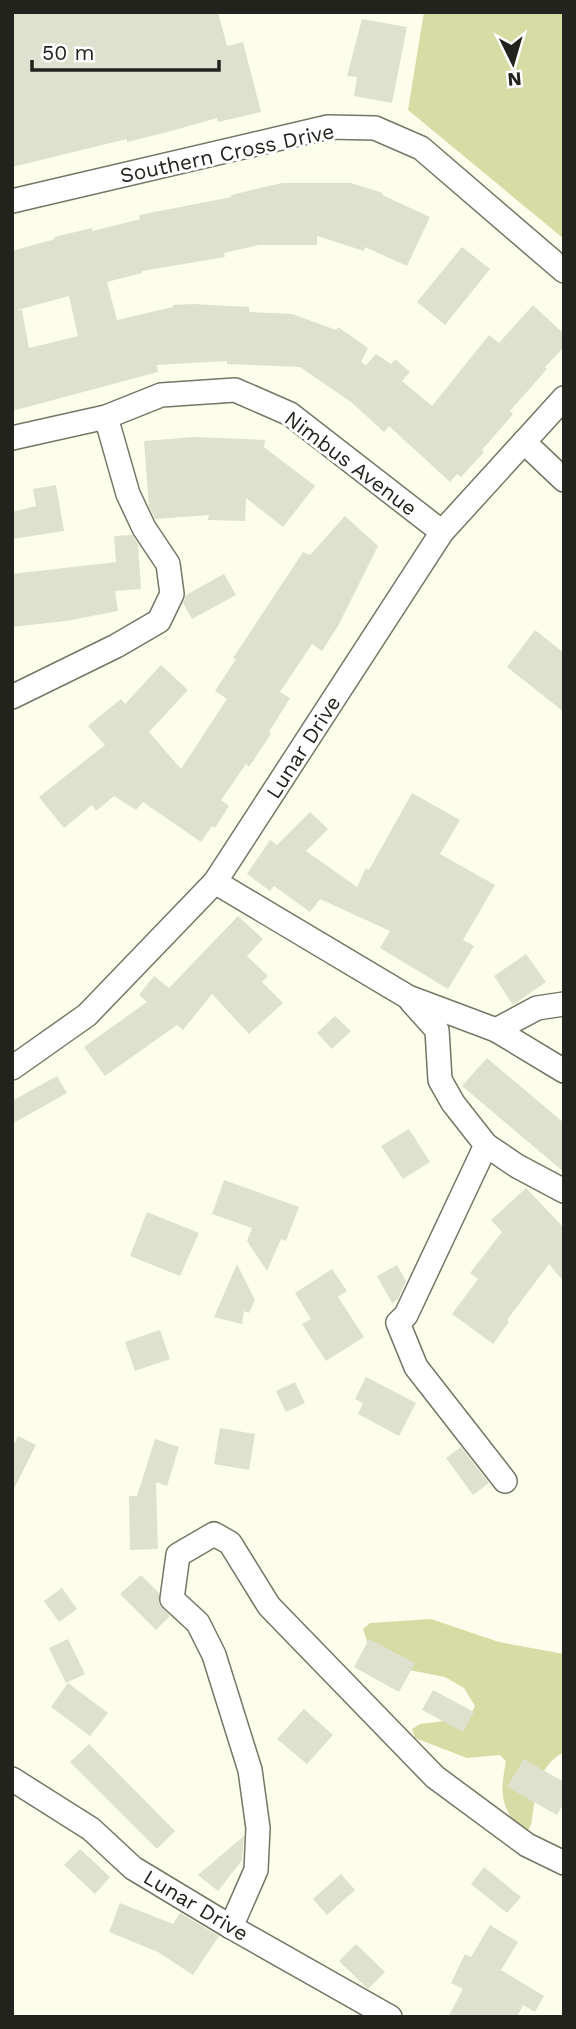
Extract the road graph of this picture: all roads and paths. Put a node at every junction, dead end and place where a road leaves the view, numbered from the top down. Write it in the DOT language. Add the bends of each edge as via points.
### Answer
graph roads {
  1 [pos="12,201"];
  2 [pos="564,271"];
  3 [pos="564,398"];
  4 [pos="106,417"];
  5 [pos="12,438"];
  6 [pos="524,442"];
  7 [pos="564,480"];
  8 [pos="442,533"];
  9 [pos="12,697"];
  10 [pos="215,882"];
  11 [pos="408,997"];
  12 [pos="564,1004"];
  13 [pos="496,1030"];
  14 [pos="12,1068"];
  15 [pos="564,1071"];
  16 [pos="486,1145"];
  17 [pos="564,1191"];
  18 [pos="505,1481"];
  19 [pos="12,1779"];
  20 [pos="564,1863"];
  21 [pos="231,1927"];
  22 [pos="390,2017"];
  1 -- 2 [label="street, Southern Cross Drive" via="328,127 375,128 421,148"];
  3 -- 6 [label="street, Lunar Drive"];
  4 -- 5 [label="street, Nimbus Avenue"];
  4 -- 8 [label="street, Nimbus Avenue" via="161,395 235,390 290,414"];
  4 -- 9 [label="street" via="128,494 168,564 172,594 159,621"];
  6 -- 7 [label="street"];
  6 -- 8 [label="street, Lunar Drive"];
  8 -- 10 [label="street, Lunar Drive"];
  10 -- 11 [label="street"];
  10 -- 14 [label="street, Lunar Drive" via="86,1015"];
  11 -- 13 [label="street"];
  11 -- 16 [label="street" via="437,1030 440,1080"];
  12 -- 13 [label="street" via="537,1009"];
  13 -- 15 [label="street"];
  16 -- 17 [label="street"];
  16 -- 18 [label="street" via="406,1315 398,1323 415,1367"];
  19 -- 21 [label="street, Lunar Drive" via="92,1829 133,1868"];
  20 -- 21 [label="street" via="527,1845 435,1777 269,1606 230,1544 214,1534 178,1555 172,1599 198,1623 214,1655 250,1770 258,1828 256,1870"];
  21 -- 22 [label="street, Lunar Drive"];
}
